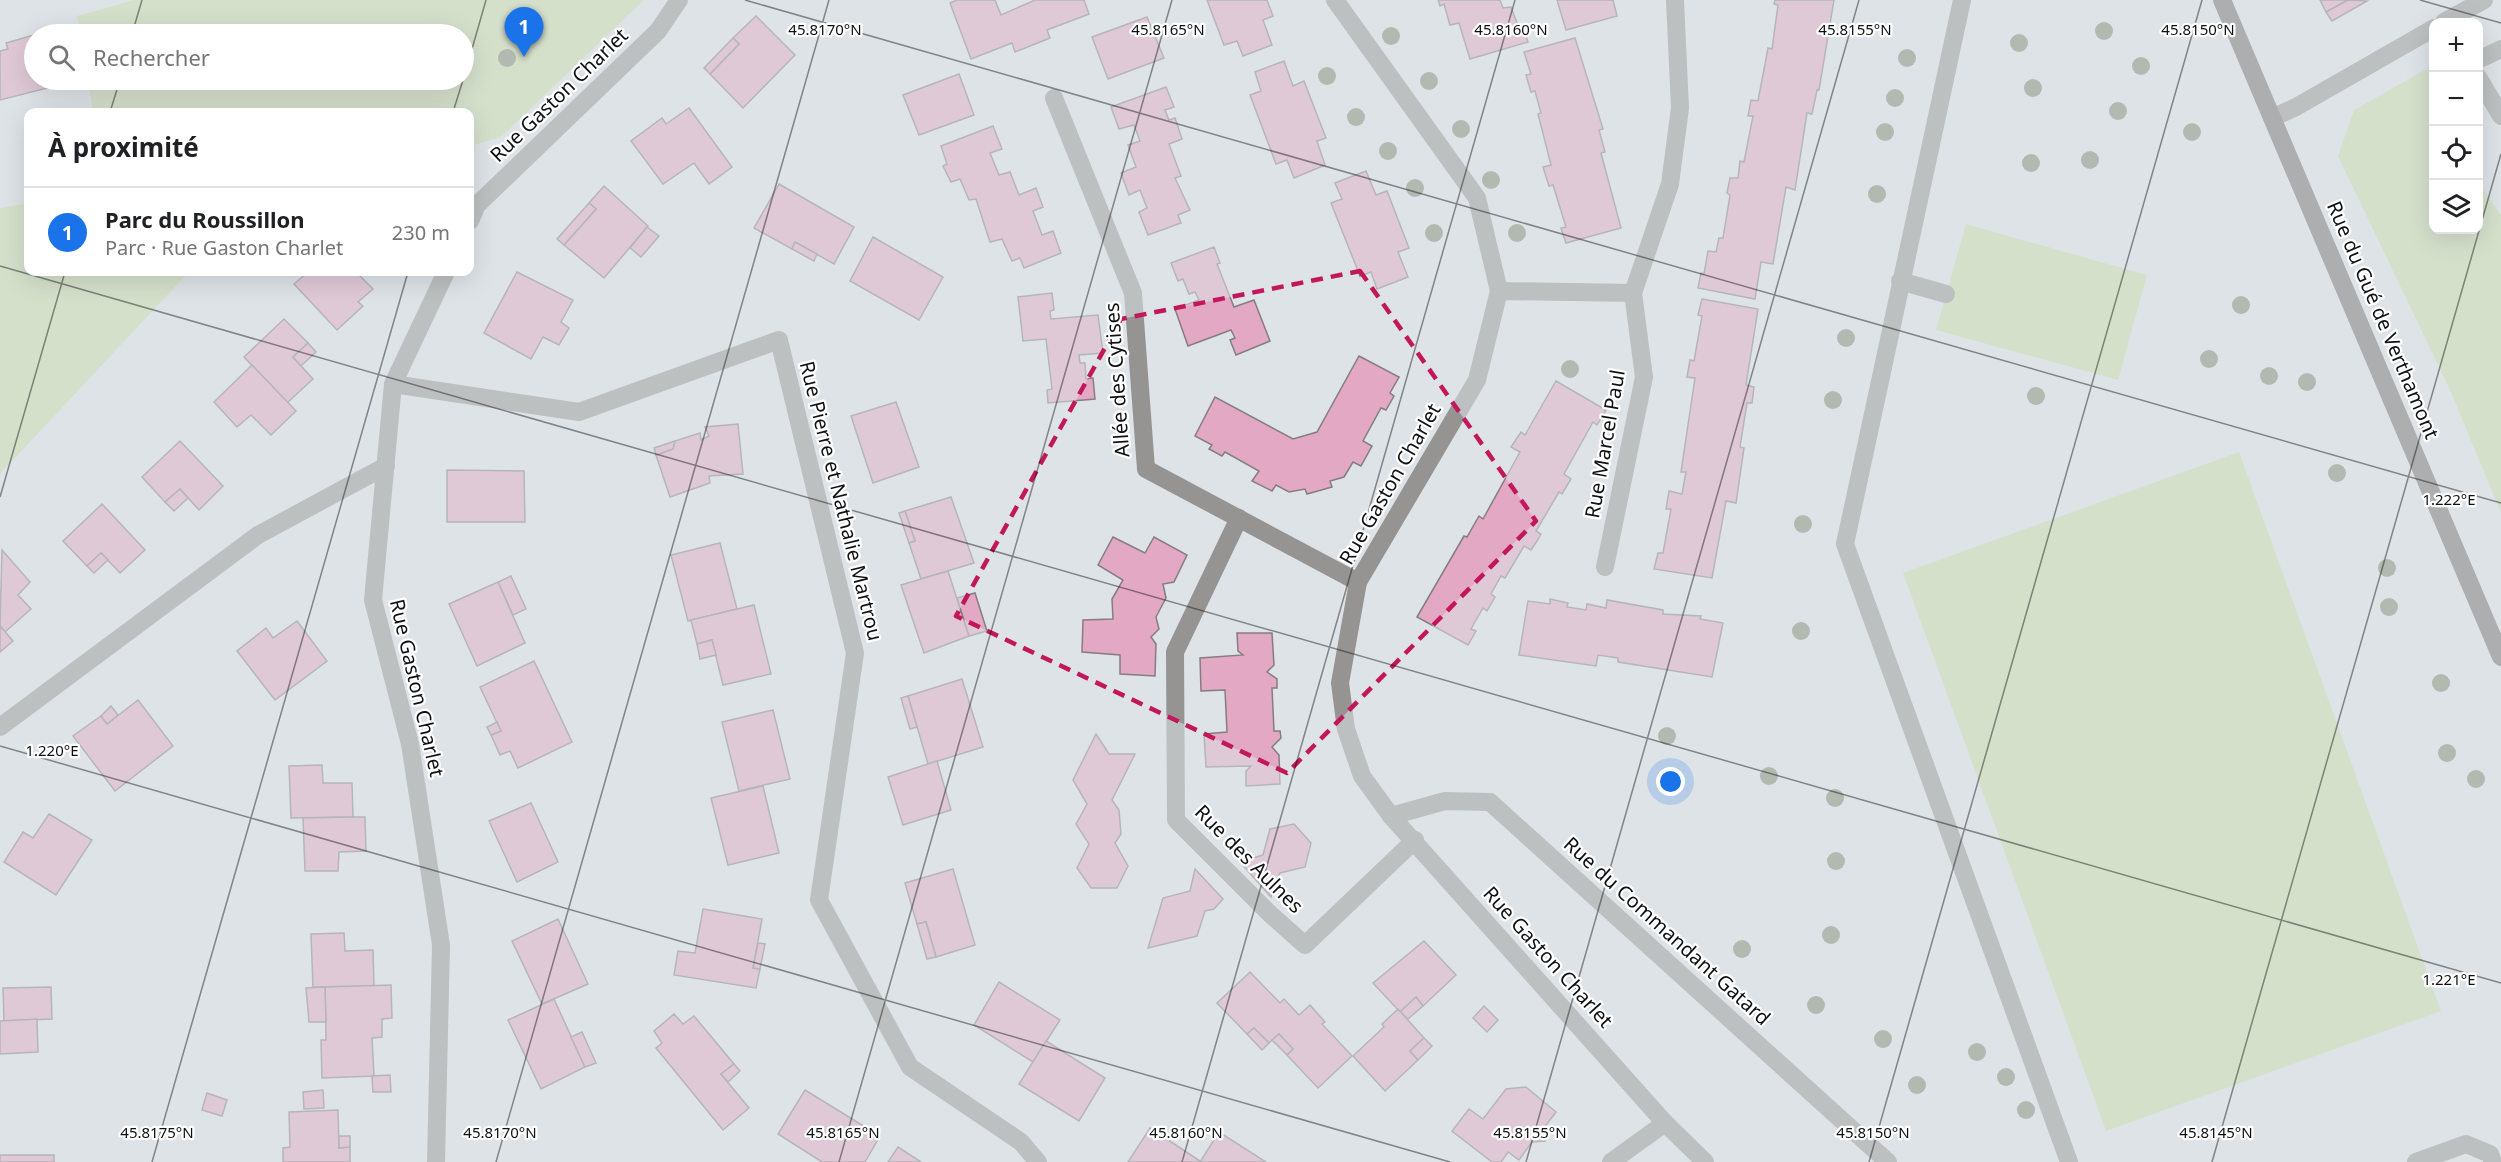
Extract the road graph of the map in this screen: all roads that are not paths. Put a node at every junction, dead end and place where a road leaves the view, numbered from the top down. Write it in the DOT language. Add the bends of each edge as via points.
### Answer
graph roads {
  1 [pos="679,0"];
  2 [pos="1335,0"];
  3 [pos="1675,0"];
  4 [pos="1962,0"];
  5 [pos="2222,0"];
  6 [pos="2484,0"];
  7 [pos="2455,18"];
  8 [pos="2429,30"];
  9 [pos="2501,49"];
  10 [pos="2483,58"];
  11 [pos="2483,85"];
  12 [pos="1054,98"];
  13 [pos="2501,116"];
  14 [pos="2272,117"];
  15 [pos="474,212"];
  16 [pos="444,276"];
  17 [pos="1900,281"];
  18 [pos="1499,291"];
  19 [pos="1634,292"];
  20 [pos="1946,294"];
  21 [pos="393,384"];
  22 [pos="386,466"];
  23 [pos="1239,518"];
  24 [pos="1605,567"];
  25 [pos="1358,582"];
  26 [pos="2501,657"];
  27 [pos="0,727"];
  28 [pos="1391,816"];
  29 [pos="1414,840"];
  30 [pos="1665,1123"];
  31 [pos="436,1162"];
  32 [pos="1038,1162"];
  33 [pos="1611,1162"];
  34 [pos="1705,1162"];
  35 [pos="1888,1162"];
  36 [pos="2069,1162"];
  37 [pos="2416,1162"];
  38 [pos="2493,1162"];
  1 -- 15 [label="street, Rue Gaston Charlet" via="658,31"];
  2 -- 18 [label="street, Rue Gaston Charlet" via="1477,198"];
  3 -- 19 [label="street, Rue Marcel Paul" via="1680,108 1670,184"];
  4 -- 17 [label="street"];
  5 -- 14 [label="main road, Rue du Gué de Verthamont"];
  6 -- 7 [label="street"];
  8 -- 14 [label="street"];
  9 -- 10 [label="street"];
  11 -- 13 [label="street"];
  12 -- 23 [label="street, Allée des Cytises" via="1133,293 1146,469"];
  14 -- 26 [label="main road, Rue du Gué de Verthamont"];
  16 -- 21 [label="street, Rue Gaston Charlet"];
  17 -- 20 [label="street"];
  17 -- 36 [label="street" via="1845,544"];
  18 -- 19 [label="street"];
  18 -- 25 [label="street, Rue Gaston Charlet" via="1477,380"];
  19 -- 24 [label="street, Rue Marcel Paul" via="1644,377"];
  21 -- 22 [label="street, Rue Gaston Charlet"];
  21 -- 32 [label="street, Rue Pierre et Nathalie Martrou" via="579,412 779,340 855,653 819,900 910,1067 1021,1142"];
  22 -- 27 [label="street" via="258,535"];
  22 -- 31 [label="street, Rue Gaston Charlet" via="373,600 410,744 441,945"];
  23 -- 25 [label="street, Allée des Cytises"];
  23 -- 29 [label="street, Rue des Aulnes" via="1175,652 1176,820 1305,945"];
  25 -- 28 [label="street, Rue Gaston Charlet" via="1340,683 1346,729 1362,776"];
  28 -- 29 [label="street, Rue Gaston Charlet"];
  28 -- 35 [label="street, Rue du Commandant Gatard" via="1445,801 1490,802"];
  29 -- 30 [label="street, Rue Gaston Charlet"];
  30 -- 33 [label="street"];
  30 -- 34 [label="street, Rue Gaston Charlet"];
  37 -- 38 [label="street" via="2466,1144 2490,1154"];
}
